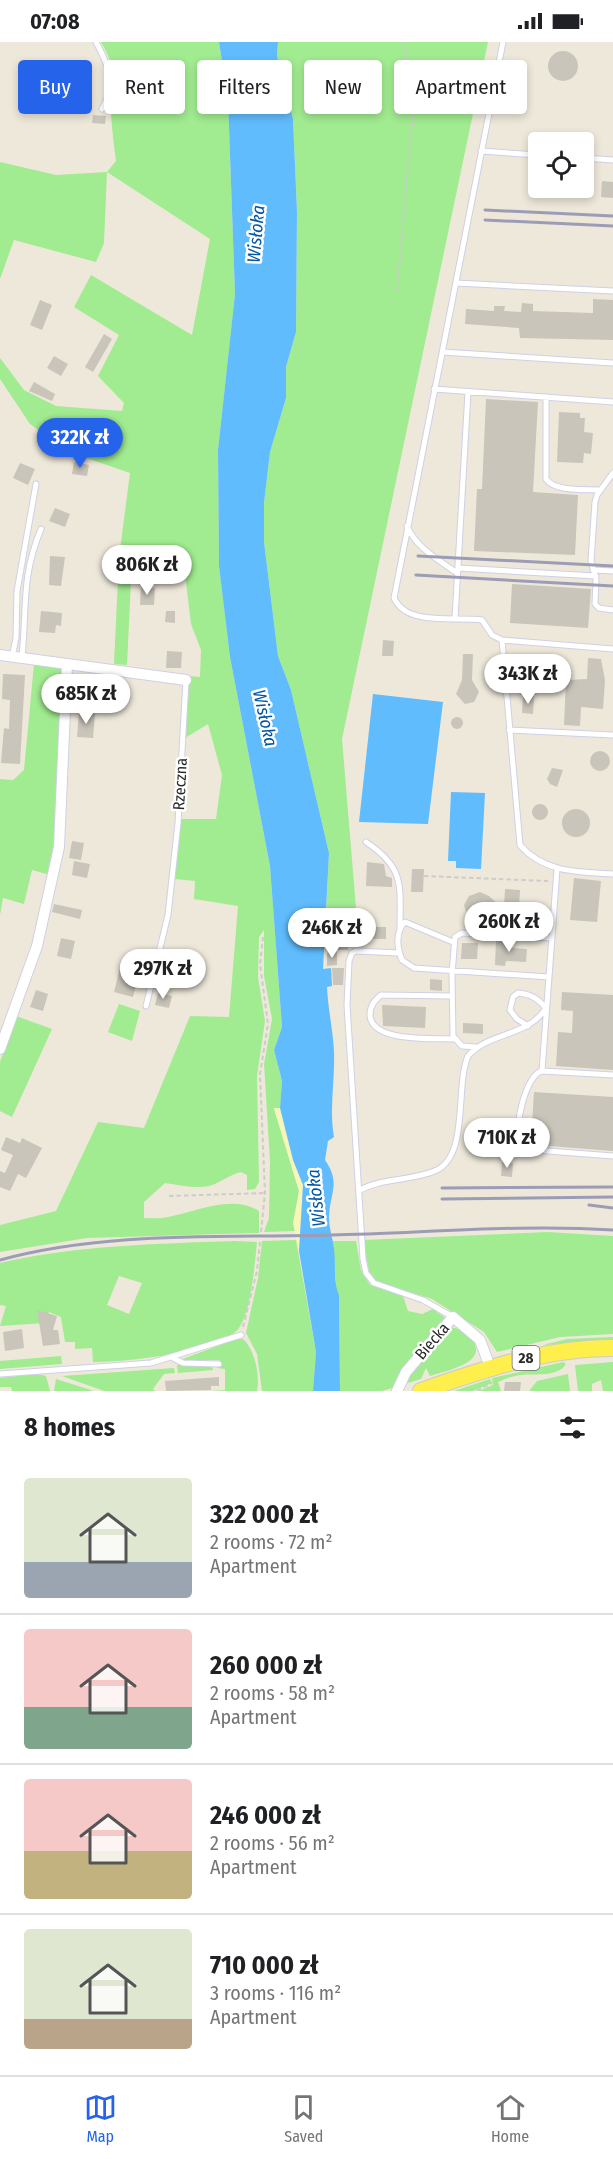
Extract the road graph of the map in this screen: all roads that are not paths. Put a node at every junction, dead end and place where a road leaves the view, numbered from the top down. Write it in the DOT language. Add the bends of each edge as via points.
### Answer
graph roads {
  1 [pos="96,42"];
  2 [pos="503,42"];
  3 [pos="102,109"];
  4 [pos="481,151"];
  5 [pos="528,154"];
  6 [pos="594,159"];
  7 [pos="613,160"];
  8 [pos="456,283"];
  9 [pos="613,291"];
  10 [pos="441,352"];
  11 [pos="613,363"];
  12 [pos="434,389"];
  13 [pos="468,392"];
  14 [pos="546,397"];
  15 [pos="613,402"];
  16 [pos="613,473"];
  17 [pos="36,484"];
  18 [pos="600,490"];
  19 [pos="406,525"];
  20 [pos="41,529"];
  21 [pos="457,571"];
  22 [pos="613,571"];
  23 [pos="595,573"];
  24 [pos="613,610"];
  25 [pos="454,618"];
  26 [pos="502,640"];
  27 [pos="613,649"];
  28 [pos="0,655"];
  29 [pos="17,658"];
  30 [pos="67,665"];
  31 [pos="186,680"];
  32 [pos="509,730"];
  33 [pos="613,735"];
  34 [pos="366,842"];
  35 [pos="557,869"];
  36 [pos="613,874"];
  37 [pos="400,930"];
  38 [pos="552,938"];
  39 [pos="453,942"];
  40 [pos="399,953"];
  41 [pos="452,971"];
  42 [pos="549,976"];
  43 [pos="452,996"];
  44 [pos="146,1006"];
  45 [pos="546,1008"];
  46 [pos="528,1026"];
  47 [pos="455,1039"];
  48 [pos="477,1047"];
  49 [pos="0,1049"];
  50 [pos="542,1071"];
  51 [pos="613,1075"];
  52 [pos="613,1156"];
  53 [pos="360,1190"];
  54 [pos="453,1317"];
  55 [pos="241,1335"];
  56 [pos="613,1348"];
  57 [pos="173,1358"];
  58 [pos="219,1364"];
  59 [pos="490,1372"];
  60 [pos="0,1374"];
  61 [pos="397,1391"];
  62 [pos="421,1391"];
  1 -- 3 [label="lane" via="109,65 112,84"];
  2 -- 4 [label="lane"];
  4 -- 5 [label="lane"];
  4 -- 8 [label="lane"];
  6 -- 7 [label="lane"];
  8 -- 9 [label="lane"];
  8 -- 10 [label="lane"];
  10 -- 11 [label="lane"];
  10 -- 12 [label="lane"];
  12 -- 13 [label="lane"];
  12 -- 19 [label="lane"];
  13 -- 14 [label="lane"];
  13 -- 21 [label="lane"];
  14 -- 15 [label="lane"];
  14 -- 18 [label="lane" via="546,479 553,486"];
  16 -- 18 [label="lane"];
  17 -- 29 [label="lane" via="16,591"];
  18 -- 23 [label="lane" via="595,502 591,561"];
  19 -- 21 [label="lane" via="415,540"];
  19 -- 25 [label="lane" via="393,592 396,604 416,616"];
  20 -- 29 [label="lane" via="30,557"];
  21 -- 23 [label="lane"];
  21 -- 25 [label="lane"];
  22 -- 23 [label="lane"];
  23 -- 24 [label="lane" via="595,604"];
  25 -- 26 [label="lane" via="482,620 492,635"];
  26 -- 27 [label="lane"];
  26 -- 32 [label="lane"];
  28 -- 29 [label="street, Rzeczna"];
  29 -- 30 [label="street, Rzeczna"];
  30 -- 31 [label="street, Rzeczna"];
  30 -- 49 [label="street" via="59,847 37,946"];
  31 -- 44 [label="lane, Rzeczna" via="168,915"];
  32 -- 33 [label="lane"];
  32 -- 35 [label="lane" via="519,842 530,855"];
  34 -- 37 [label="lane" via="385,855 399,876"];
  35 -- 36 [label="lane"];
  35 -- 38 [label="lane"];
  37 -- 39 [label="lane" via="405,922 410,923"];
  37 -- 40 [label="lane"];
  38 -- 39 [label="lane" via="462,933"];
  38 -- 42 [label="lane"];
  39 -- 41 [label="lane"];
  40 -- 41 [label="lane" via="414,968"];
  40 -- 53 [label="lane" via="356,951 349,961 347,1005"];
  41 -- 42 [label="lane"];
  41 -- 43 [label="lane"];
  42 -- 45 [label="lane"];
  43 -- 47 [label="lane"];
  43 -- 47 [label="lane" via="381,995 373,1004 370,1017 374,1027 385,1034"];
  45 -- 46 [label="lane"];
  45 -- 46 [label="lane" via="533,996 518,993 513,997 510,1010"];
  45 -- 50 [label="lane"];
  46 -- 48 [label="lane"];
  47 -- 48 [label="lane" via="462,1046"];
  48 -- 53 [label="lane" via="465,1062 455,1146 449,1161 430,1172 386,1180"];
  50 -- 51 [label="lane"];
  50 -- 52 [label="lane" via="527,1085 518,1131 520,1142 535,1150"];
  53 -- 54 [label="lane" via="361,1246 369,1278"];
  54 -- 59 [label="street, Biecka" via="480,1340"];
  54 -- 61 [label="street, Biecka" via="406,1372"];
  55 -- 57 [label="lane"];
  56 -- 59 [label="main road, 28" via="544,1354"];
  57 -- 58 [label="lane" via="183,1363"];
  57 -- 60 [label="lane" via="141,1365"];
  59 -- 62 [label="main road, 28"];
}
